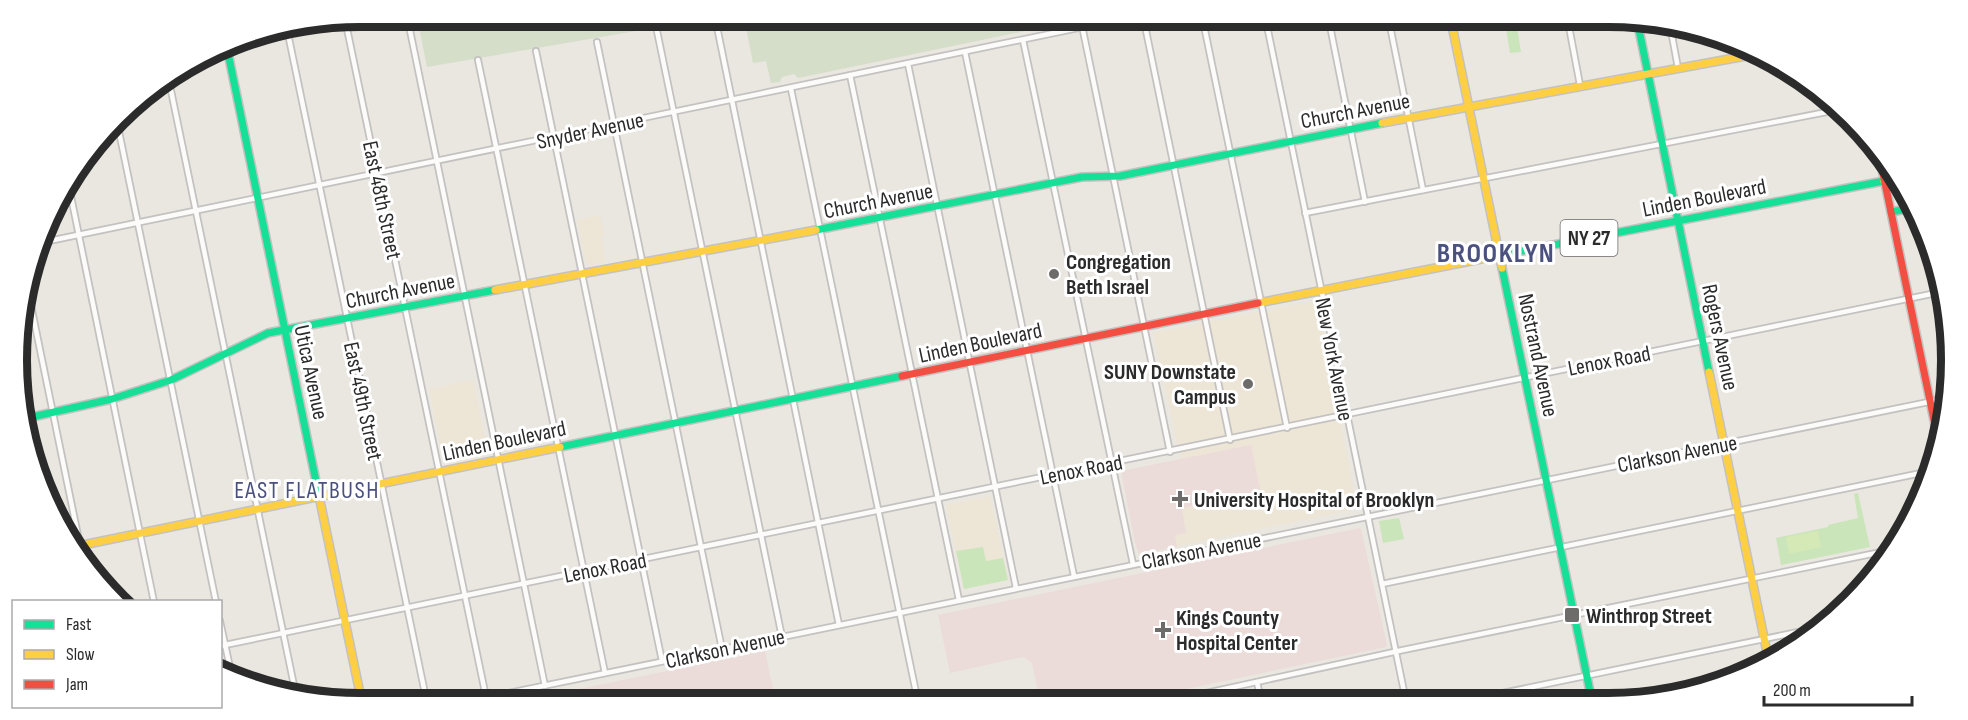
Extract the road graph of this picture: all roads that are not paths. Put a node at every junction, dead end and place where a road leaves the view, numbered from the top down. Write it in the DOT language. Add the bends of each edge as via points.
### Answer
graph roads {
  1 [pos="409,27"];
  2 [pos="717,27"];
  3 [pos="1082,27"];
  4 [pos="1145,27"];
  5 [pos="1204,27"];
  6 [pos="1267,27"];
  7 [pos="1330,27"];
  8 [pos="1390,27"];
  9 [pos="1452,27"];
  10 [pos="1569,27"];
  11 [pos="347,28"];
  12 [pos="1639,29"];
  13 [pos="657,32"];
  14 [pos="1671,33"];
  15 [pos="288,35"];
  16 [pos="1023,40"];
  17 [pos="597,42"];
  18 [pos="536,51"];
  19 [pos="965,52"];
  20 [pos="228,54"];
  21 [pos="1744,56"];
  22 [pos="478,60"];
  23 [pos="908,64"];
  24 [pos="1678,68"];
  25 [pos="1648,73"];
  26 [pos="850,75"];
  27 [pos="1580,85"];
  28 [pos="170,87"];
  29 [pos="791,89"];
  30 [pos="731,101"];
  31 [pos="1469,107"];
  32 [pos="1829,111"];
  33 [pos="674,112"];
  34 [pos="1408,118"];
  35 [pos="614,125"];
  36 [pos="1351,129"];
  37 [pos="119,131"];
  38 [pos="554,136"];
  39 [pos="1290,140"];
  40 [pos="1663,144"];
  41 [pos="497,149"];
  42 [pos="1230,152"];
  43 [pos="437,161"];
  44 [pos="1173,165"];
  45 [pos="1882,171"];
  46 [pos="378,174"];
  47 [pos="1113,176"];
  48 [pos="1484,179"];
  49 [pos="1888,179"];
  50 [pos="1884,181"];
  51 [pos="1053,183"];
  52 [pos="320,185"];
  53 [pos="1891,186"];
  54 [pos="1423,190"];
  55 [pos="995,195"];
  56 [pos="71,196"];
  57 [pos="258,198"];
  58 [pos="1365,202"];
  59 [pos="937,207"];
  60 [pos="1905,209"];
  61 [pos="196,211"];
  62 [pos="1891,212"];
  63 [pos="1305,213"];
  64 [pos="880,218"];
  65 [pos="1678,220"];
  66 [pos="138,223"];
  67 [pos="820,229"];
  68 [pos="78,235"];
  69 [pos="49,241"];
  70 [pos="760,241"];
  71 [pos="702,252"];
  72 [pos="1500,255"];
  73 [pos="642,263"];
  74 [pos="582,274"];
  75 [pos="525,285"];
  76 [pos="1321,290"];
  77 [pos="1935,293"];
  78 [pos="465,296"];
  79 [pos="1909,299"];
  80 [pos="1261,302"];
  81 [pos="31,307"];
  82 [pos="405,308"];
  83 [pos="1204,314"];
  84 [pos="347,318"];
  85 [pos="1144,326"];
  86 [pos="285,329"];
  87 [pos="1084,338"];
  88 [pos="1703,341"];
  89 [pos="1027,350"];
  90 [pos="225,354"];
  91 [pos="969,362"];
  92 [pos="912,374"];
  93 [pos="1525,377"];
  94 [pos="171,380"];
  95 [pos="852,386"];
  96 [pos="112,399"];
  97 [pos="793,399"];
  98 [pos="1938,400"];
  99 [pos="1930,402"];
  100 [pos="735,411"];
  101 [pos="53,413"];
  102 [pos="1346,414"];
  103 [pos="32,417"];
  104 [pos="675,423"];
  105 [pos="1935,425"];
  106 [pos="1287,428"];
  107 [pos="616,435"];
  108 [pos="1230,440"];
  109 [pos="1724,444"];
  110 [pos="558,447"];
  111 [pos="1170,452"];
  112 [pos="498,459"];
  113 [pos="1111,463"];
  114 [pos="438,472"];
  115 [pos="1921,473"];
  116 [pos="1052,475"];
  117 [pos="1546,480"];
  118 [pos="381,483"];
  119 [pos="995,487"];
  120 [pos="319,496"];
  121 [pos="938,499"];
  122 [pos="257,509"];
  123 [pos="878,511"];
  124 [pos="1738,511"];
  125 [pos="1367,516"];
  126 [pos="200,521"];
  127 [pos="818,523"];
  128 [pos="73,527"];
  129 [pos="140,533"];
  130 [pos="760,535"];
  131 [pos="83,545"];
  132 [pos="701,547"];
  133 [pos="1560,548"];
  134 [pos="1880,552"];
  135 [pos="641,560"];
  136 [pos="1132,564"];
  137 [pos="584,571"];
  138 [pos="1074,576"];
  139 [pos="1752,578"];
  140 [pos="524,583"];
  141 [pos="1382,584"];
  142 [pos="1016,588"];
  143 [pos="464,596"];
  144 [pos="154,600"];
  145 [pos="216,600"];
  146 [pos="959,600"];
  147 [pos="407,608"];
  148 [pos="899,612"];
  149 [pos="1574,615"];
  150 [pos="345,621"];
  151 [pos="839,625"];
  152 [pos="1801,632"];
  153 [pos="283,633"];
  154 [pos="782,637"];
  155 [pos="1765,639"];
  156 [pos="223,646"];
  157 [pos="722,649"];
  158 [pos="1396,652"];
  159 [pos="1767,652"];
  160 [pos="662,661"];
  161 [pos="229,666"];
  162 [pos="605,673"];
  163 [pos="1586,675"];
  164 [pos="1257,682"];
  165 [pos="545,686"];
  166 [pos="294,687"];
  167 [pos="360,693"];
  168 [pos="425,693"];
  169 [pos="485,693"];
  170 [pos="511,693"];
  171 [pos="916,693"];
  172 [pos="1206,693"];
  173 [pos="1259,693"];
  174 [pos="1404,693"];
  175 [pos="1502,693"];
  176 [pos="1590,693"];
  1 -- 43 [label="street"];
  2 -- 30 [label="street"];
  3 -- 16 [label="street, Snyder Avenue"];
  3 -- 47 [label="street"];
  4 -- 44 [label="street"];
  5 -- 42 [label="street"];
  6 -- 39 [label="street, New York Avenue"];
  7 -- 36 [label="street"];
  8 -- 34 [label="street"];
  9 -- 31 [label="main road, Nostrand Avenue"];
  10 -- 27 [label="street"];
  11 -- 46 [label="street, East 48th Street"];
  12 -- 25 [label="main road, Rogers Avenue"];
  13 -- 33 [label="street"];
  14 -- 24 [label="street"];
  15 -- 52 [label="street, East 49th Street"];
  16 -- 19 [label="street, Snyder Avenue"];
  16 -- 51 [label="street"];
  17 -- 35 [label="street"];
  18 -- 38 [label="street"];
  19 -- 23 [label="street, Snyder Avenue"];
  19 -- 55 [label="street"];
  20 -- 57 [label="main road, Utica Avenue"];
  21 -- 24 [label="main road, Church Avenue"];
  22 -- 41 [label="street"];
  23 -- 26 [label="street, Snyder Avenue"];
  23 -- 59 [label="street"];
  24 -- 25 [label="main road, Church Avenue"];
  25 -- 27 [label="main road, Church Avenue"];
  25 -- 40 [label="main road, Rogers Avenue"];
  26 -- 29 [label="street, Snyder Avenue"];
  26 -- 64 [label="street"];
  27 -- 31 [label="main road, Church Avenue"];
  28 -- 61 [label="street"];
  29 -- 30 [label="street, Snyder Avenue"];
  29 -- 67 [label="street"];
  30 -- 33 [label="street, Snyder Avenue"];
  30 -- 70 [label="street"];
  31 -- 34 [label="main road, Church Avenue"];
  31 -- 48 [label="main road, Nostrand Avenue"];
  32 -- 40 [label="street"];
  33 -- 35 [label="street, Snyder Avenue"];
  33 -- 71 [label="street"];
  34 -- 36 [label="main road, Church Avenue"];
  34 -- 54 [label="street"];
  35 -- 38 [label="street, Snyder Avenue"];
  35 -- 73 [label="street"];
  36 -- 39 [label="main road, Church Avenue"];
  36 -- 58 [label="street"];
  37 -- 66 [label="street"];
  38 -- 41 [label="street, Snyder Avenue"];
  38 -- 74 [label="street"];
  39 -- 42 [label="main road, Church Avenue"];
  39 -- 63 [label="street, New York Avenue"];
  40 -- 48 [label="street"];
  40 -- 65 [label="main road, Rogers Avenue"];
  41 -- 43 [label="street, Snyder Avenue"];
  41 -- 75 [label="street"];
  42 -- 44 [label="main road, Church Avenue"];
  42 -- 80 [label="street"];
  43 -- 46 [label="street, Snyder Avenue"];
  43 -- 78 [label="street"];
  44 -- 47 [label="main road, Church Avenue"];
  44 -- 83 [label="street"];
  45 -- 50 [label="main road"];
  46 -- 52 [label="street, Snyder Avenue"];
  46 -- 82 [label="street, East 48th Street"];
  47 -- 51 [label="main road, Church Avenue"];
  47 -- 85 [label="street"];
  48 -- 54 [label="street"];
  48 -- 72 [label="main road, Nostrand Avenue"];
  49 -- 50 [label="main road, Linden Boulevard / NY 27"];
  50 -- 53 [label="main road"];
  50 -- 62 [label="main road"];
  50 -- 65 [label="main road, Linden Boulevard / NY 27"];
  51 -- 55 [label="main road, Church Avenue"];
  51 -- 87 [label="street"];
  52 -- 57 [label="street, Snyder Avenue"];
  52 -- 84 [label="street, East 49th Street"];
  54 -- 58 [label="street"];
  55 -- 59 [label="main road, Church Avenue"];
  55 -- 89 [label="street"];
  56 -- 68 [label="street"];
  57 -- 61 [label="street, Snyder Avenue"];
  57 -- 86 [label="main road, Utica Avenue"];
  58 -- 63 [label="street"];
  59 -- 64 [label="main road, Church Avenue"];
  59 -- 91 [label="street"];
  60 -- 62 [label="main road"];
  61 -- 66 [label="street, Snyder Avenue"];
  61 -- 90 [label="street"];
  62 -- 79 [label="main road"];
  63 -- 76 [label="street, New York Avenue"];
  64 -- 67 [label="main road, Church Avenue"];
  64 -- 92 [label="street"];
  65 -- 72 [label="main road, Linden Boulevard / NY 27"];
  65 -- 88 [label="main road, Rogers Avenue"];
  66 -- 68 [label="street, Snyder Avenue"];
  66 -- 94 [label="street"];
  67 -- 70 [label="main road, Church Avenue"];
  67 -- 95 [label="street"];
  68 -- 69 [label="street, Snyder Avenue"];
  68 -- 96 [label="street"];
  70 -- 71 [label="main road, Church Avenue"];
  70 -- 97 [label="street"];
  71 -- 73 [label="main road, Church Avenue"];
  71 -- 100 [label="street"];
  72 -- 76 [label="main road, Linden Boulevard / NY 27"];
  72 -- 93 [label="main road, Nostrand Avenue"];
  73 -- 74 [label="main road, Church Avenue"];
  73 -- 104 [label="street"];
  74 -- 75 [label="main road, Church Avenue"];
  74 -- 107 [label="street"];
  75 -- 78 [label="main road, Church Avenue"];
  75 -- 110 [label="street"];
  76 -- 80 [label="main road, Linden Boulevard / NY 27"];
  76 -- 102 [label="street, New York Avenue"];
  77 -- 79 [label="street, Lenox Road"];
  78 -- 82 [label="main road, Church Avenue"];
  78 -- 112 [label="street"];
  79 -- 88 [label="street, Lenox Road"];
  79 -- 99 [label="main road"];
  80 -- 83 [label="main road, Linden Boulevard / NY 27"];
  80 -- 106 [label="street"];
  81 -- 101 [label="street"];
  82 -- 84 [label="main road, Church Avenue"];
  82 -- 114 [label="street, East 48th Street"];
  83 -- 85 [label="main road, Linden Boulevard / NY 27"];
  83 -- 108 [label="street"];
  84 -- 86 [label="main road, Church Avenue"];
  84 -- 118 [label="street, East 49th Street"];
  85 -- 87 [label="main road, Linden Boulevard / NY 27"];
  85 -- 111 [label="street"];
  86 -- 90 [label="main road, Church Avenue"];
  86 -- 120 [label="main road, Utica Avenue"];
  87 -- 89 [label="main road, Linden Boulevard / NY 27"];
  87 -- 113 [label="street"];
  88 -- 93 [label="street, Lenox Road"];
  88 -- 109 [label="main road, Rogers Avenue"];
  89 -- 91 [label="main road, Linden Boulevard / NY 27"];
  89 -- 116 [label="street"];
  90 -- 94 [label="main road, Church Avenue"];
  90 -- 122 [label="street"];
  91 -- 92 [label="main road, Linden Boulevard / NY 27"];
  91 -- 119 [label="street"];
  92 -- 95 [label="main road, Linden Boulevard / NY 27"];
  92 -- 121 [label="street"];
  93 -- 102 [label="street, Lenox Road"];
  93 -- 117 [label="main road, Nostrand Avenue"];
  94 -- 96 [label="main road, Church Avenue"];
  94 -- 126 [label="street"];
  95 -- 97 [label="main road, Linden Boulevard / NY 27"];
  95 -- 123 [label="street"];
  96 -- 101 [label="main road, Church Avenue"];
  96 -- 129 [label="street"];
  97 -- 100 [label="main road, Linden Boulevard / NY 27"];
  97 -- 127 [label="street"];
  98 -- 99 [label="street, Clarkson Avenue"];
  99 -- 105 [label="main road"];
  99 -- 109 [label="street, Clarkson Avenue"];
  100 -- 104 [label="main road, Linden Boulevard / NY 27"];
  100 -- 130 [label="street"];
  101 -- 103 [label="main road, Church Avenue"];
  101 -- 128 [label="street"];
  102 -- 106 [label="street, Lenox Road"];
  102 -- 125 [label="street, New York Avenue"];
  104 -- 107 [label="main road, Linden Boulevard / NY 27"];
  104 -- 132 [label="street"];
  106 -- 108 [label="street, Lenox Road"];
  107 -- 110 [label="main road, Linden Boulevard / NY 27"];
  107 -- 135 [label="street"];
  108 -- 111 [label="street, Lenox Road"];
  109 -- 117 [label="street, Clarkson Avenue"];
  109 -- 124 [label="main road, Rogers Avenue"];
  110 -- 112 [label="main road, Linden Boulevard / NY 27"];
  110 -- 137 [label="street"];
  111 -- 113 [label="street, Lenox Road"];
  112 -- 114 [label="main road, Linden Boulevard / NY 27"];
  112 -- 140 [label="street"];
  113 -- 116 [label="street, Lenox Road"];
  113 -- 136 [label="street"];
  114 -- 118 [label="main road, Linden Boulevard / NY 27"];
  114 -- 143 [label="street, East 48th Street"];
  115 -- 124 [label="street"];
  116 -- 119 [label="street, Lenox Road"];
  116 -- 138 [label="street"];
  117 -- 125 [label="street, Clarkson Avenue"];
  117 -- 133 [label="main road, Nostrand Avenue"];
  118 -- 120 [label="main road, Linden Boulevard / NY 27"];
  118 -- 147 [label="street, East 49th Street"];
  119 -- 121 [label="street, Lenox Road"];
  119 -- 142 [label="street"];
  120 -- 122 [label="main road, Linden Boulevard / NY 27"];
  120 -- 150 [label="main road, Utica Avenue"];
  121 -- 123 [label="street, Lenox Road"];
  121 -- 146 [label="street"];
  122 -- 126 [label="main road, Linden Boulevard / NY 27"];
  122 -- 153 [label="street"];
  123 -- 127 [label="street, Lenox Road"];
  123 -- 148 [label="street"];
  124 -- 133 [label="street"];
  124 -- 139 [label="main road, Rogers Avenue"];
  125 -- 136 [label="street, Clarkson Avenue"];
  125 -- 141 [label="street, New York Avenue"];
  126 -- 129 [label="main road, Linden Boulevard / NY 27"];
  126 -- 145 [label="street"];
  127 -- 130 [label="street, Lenox Road"];
  127 -- 151 [label="street"];
  129 -- 131 [label="main road, Linden Boulevard / NY 27"];
  129 -- 144 [label="street"];
  130 -- 132 [label="street, Lenox Road"];
  130 -- 154 [label="street"];
  132 -- 135 [label="street, Lenox Road"];
  132 -- 157 [label="street"];
  133 -- 141 [label="street"];
  133 -- 149 [label="main road, Nostrand Avenue"];
  134 -- 139 [label="street"];
  135 -- 137 [label="street, Lenox Road"];
  135 -- 160 [label="street"];
  136 -- 138 [label="street, Clarkson Avenue"];
  137 -- 140 [label="street, Lenox Road"];
  137 -- 162 [label="street"];
  138 -- 142 [label="street, Clarkson Avenue"];
  139 -- 149 [label="street"];
  139 -- 155 [label="main road, Rogers Avenue"];
  140 -- 143 [label="street, Lenox Road"];
  140 -- 165 [label="street"];
  141 -- 158 [label="street, New York Avenue"];
  142 -- 146 [label="street, Clarkson Avenue"];
  143 -- 147 [label="street, Lenox Road"];
  143 -- 169 [label="street, East 48th Street"];
  146 -- 148 [label="street, Clarkson Avenue"];
  147 -- 150 [label="street, Lenox Road"];
  147 -- 168 [label="street, East 49th Street"];
  148 -- 151 [label="street, Clarkson Avenue"];
  148 -- 171 [label="street"];
  149 -- 158 [label="street"];
  149 -- 163 [label="main road, Nostrand Avenue"];
  150 -- 153 [label="street, Lenox Road"];
  150 -- 167 [label="main road, Utica Avenue"];
  151 -- 154 [label="street, Clarkson Avenue"];
  152 -- 155 [label="street"];
  153 -- 156 [label="street, Lenox Road"];
  153 -- 166 [label="street"];
  154 -- 157 [label="street, Clarkson Avenue"];
  155 -- 159 [label="main road, Rogers Avenue"];
  155 -- 163 [label="street"];
  156 -- 161 [label="street"];
  157 -- 160 [label="street, Clarkson Avenue"];
  158 -- 164 [label="street"];
  158 -- 174 [label="street, New York Avenue"];
  160 -- 162 [label="street, Clarkson Avenue"];
  162 -- 165 [label="street, Clarkson Avenue"];
  163 -- 175 [label="street"];
  163 -- 176 [label="main road, Nostrand Avenue"];
  164 -- 172 [label="street"];
  164 -- 173 [label="street"];
  165 -- 170 [label="street, Clarkson Avenue"];
}
